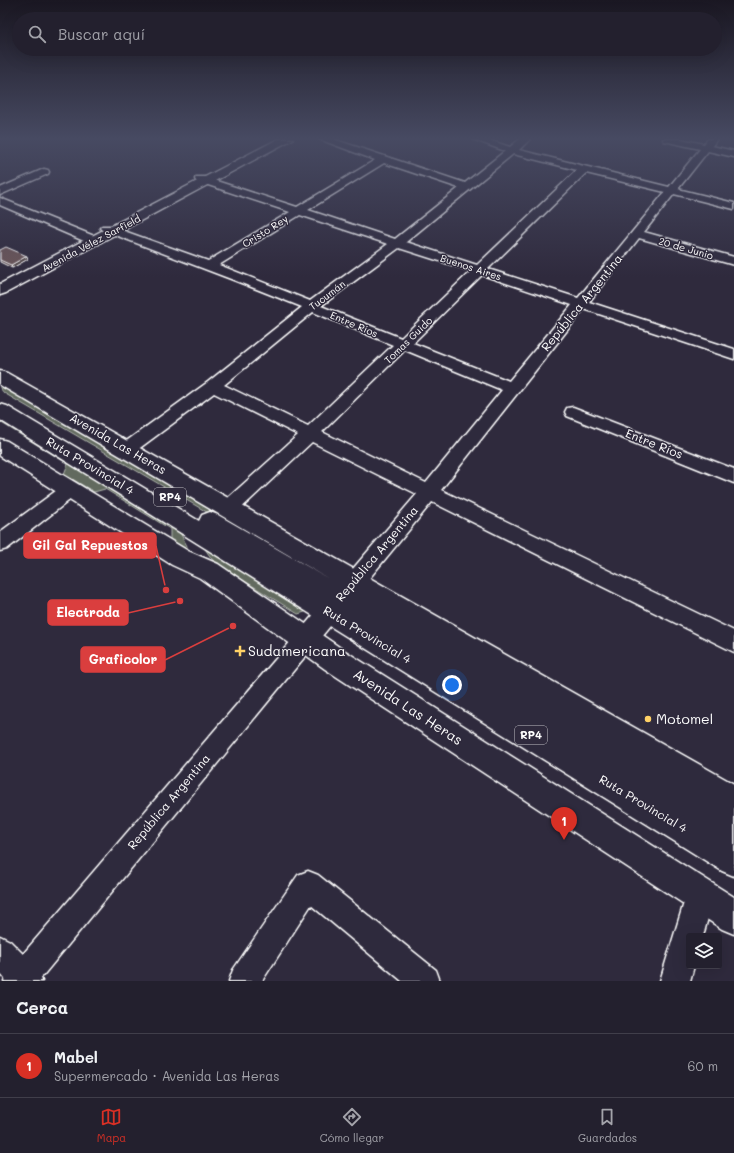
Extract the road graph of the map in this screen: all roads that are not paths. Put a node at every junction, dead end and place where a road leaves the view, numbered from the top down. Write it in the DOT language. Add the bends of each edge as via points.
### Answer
graph roads {
  1 [pos="16,185"];
  2 [pos="194,185"];
  3 [pos="218,185"];
  4 [pos="340,185"];
  5 [pos="461,185"];
  6 [pos="471,185"];
  7 [pos="568,185"];
  8 [pos="646,185"];
  9 [pos="676,185"];
  10 [pos="468,187"];
  11 [pos="671,191"];
  12 [pos="0,192"];
  13 [pos="0,201"];
  14 [pos="734,206"];
  15 [pos="298,210"];
  16 [pos="110,229"];
  17 [pos="637,234"];
  18 [pos="91,240"];
  19 [pos="396,244"];
  20 [pos="734,262"];
  21 [pos="209,266"];
  22 [pos="481,270"];
  23 [pos="0,281"];
  24 [pos="0,290"];
  25 [pos="581,304"];
  26 [pos="312,306"];
  27 [pos="403,345"];
  28 [pos="734,354"];
  29 [pos="0,376"];
  30 [pos="213,386"];
  31 [pos="512,388"];
  32 [pos="0,396"];
  33 [pos="0,410"];
  34 [pos="573,412"];
  35 [pos="310,434"];
  36 [pos="0,446"];
  37 [pos="127,450"];
  38 [pos="734,476"];
  39 [pos="70,490"];
  40 [pos="428,492"];
  41 [pos="228,508"];
  42 [pos="181,522"];
  43 [pos="0,543"];
  44 [pos="209,571"];
  45 [pos="341,597"];
  46 [pos="305,639"];
  47 [pos="734,642"];
  48 [pos="733,794"];
  49 [pos="734,834"];
  50 [pos="734,859"];
  51 [pos="700,896"];
  52 [pos="734,917"];
  53 [pos="0,951"];
  54 [pos="23,979"];
  55 [pos="244,981"];
  56 [pos="425,981"];
  57 [pos="675,981"];
  1 -- 12 [label="street"];
  2 -- 16 [label="main road, Avenida Vélez Sarfield"];
  3 -- 15 [label="street, Buenos Aires"];
  4 -- 15 [label="street, Cristo Rey"];
  5 -- 10 [label="street"];
  6 -- 10 [label="street, Tucumán"];
  7 -- 22 [label="street, Tomas Guido"];
  8 -- 11 [label="street"];
  9 -- 11 [label="street, República Argentina"];
  10 -- 19 [label="street, Tucumán"];
  11 -- 14 [label="street"];
  11 -- 17 [label="street, República Argentina"];
  13 -- 18 [label="street"];
  15 -- 19 [label="street, Buenos Aires"];
  15 -- 21 [label="street, Cristo Rey"];
  16 -- 18 [label="main road, Avenida Vélez Sarfield"];
  16 -- 21 [label="street, Entre Ríos"];
  17 -- 20 [label="street, 20 de Junio"];
  17 -- 25 [label="street, República Argentina"];
  18 -- 23 [label="main road, Avenida Vélez Sarfield"];
  18 -- 24 [label="main road, Avenida Vélez Sarfield"];
  19 -- 22 [label="street, Buenos Aires"];
  19 -- 26 [label="street, Tucumán"];
  21 -- 26 [label="street, Entre Ríos"];
  22 -- 25 [label="street, Buenos Aires"];
  22 -- 27 [label="street, Tomas Guido"];
  25 -- 28 [label="street, Buenos Aires"];
  25 -- 31 [label="street, República Argentina"];
  26 -- 27 [label="street, Entre Ríos"];
  26 -- 30 [label="street, Tucumán"];
  27 -- 31 [label="street, Entre Ríos"];
  27 -- 35 [label="street, Tomas Guido"];
  29 -- 37 [label="main road, Avenida Las Heras"];
  30 -- 35 [label="street"];
  30 -- 37 [label="street, Tucumán"];
  31 -- 40 [label="street, República Argentina"];
  32 -- 45 [label="main road, Ruta Provincial 4 / RP4"];
  33 -- 42 [label="main road, Ruta Provincial 4 / RP4"];
  34 -- 38 [label="street, Entre Ríos"];
  35 -- 40 [label="street"];
  35 -- 41 [label="street, Tomas Guido"];
  36 -- 39 [label="main road, Avenida Las Heras"];
  37 -- 41 [label="main road, Avenida Las Heras"];
  39 -- 43 [label="street"];
  39 -- 44 [label="main road, Avenida Las Heras" via="180,558"];
  40 -- 45 [label="street, República Argentina"];
  40 -- 47 [label="street"];
  41 -- 45 [label="main road, Avenida Las Heras"];
  42 -- 44 [label="main road"];
  42 -- 45 [label="main road, Ruta Provincial 4 / RP4"];
  44 -- 46 [label="main road, Avenida Las Heras"];
  45 -- 46 [label="street, República Argentina"];
  45 -- 48 [label="main road, Avenida Las Heras"];
  45 -- 49 [label="main road, Ruta Provincial 4 / RP4"];
  45 -- 50 [label="main road, Ruta Provincial 4 / RP4"];
  46 -- 51 [label="main road, Avenida Las Heras"];
  46 -- 54 [label="street, República Argentina"];
  51 -- 52 [label="main road, Avenida Las Heras"];
  51 -- 57 [label="street"];
  53 -- 54 [label="street"];
  55 -- 56 [label="street" via="308,885"];
}
